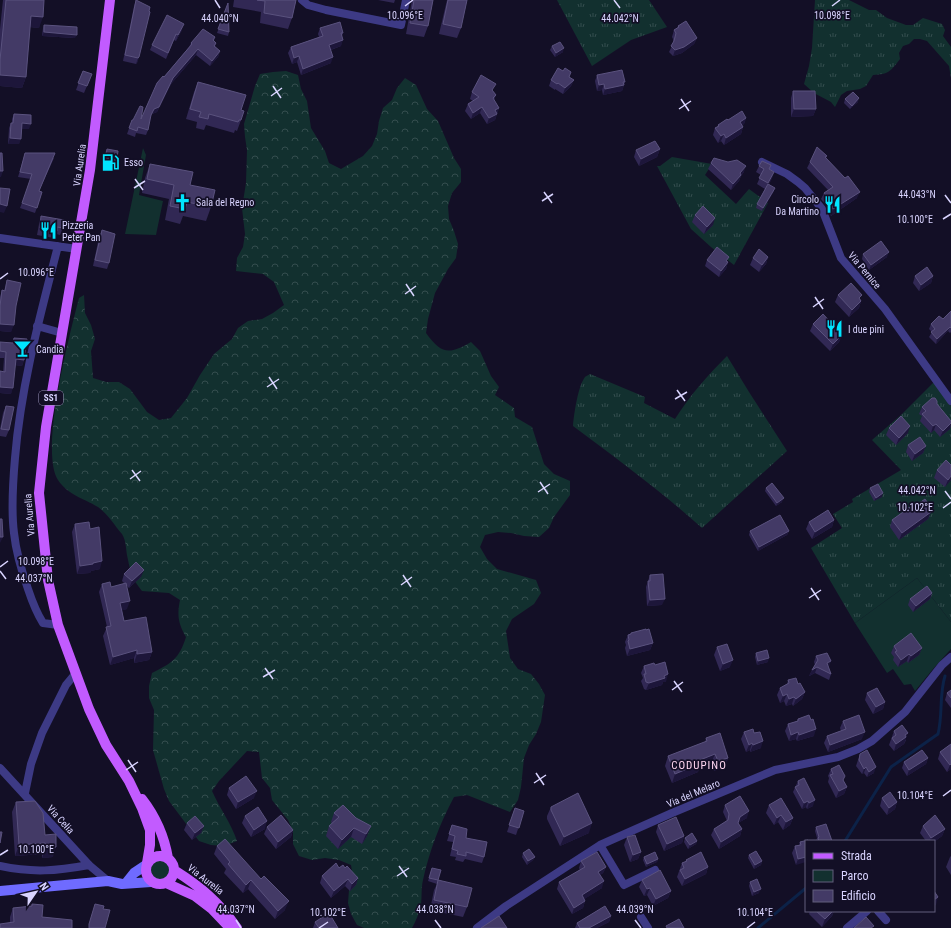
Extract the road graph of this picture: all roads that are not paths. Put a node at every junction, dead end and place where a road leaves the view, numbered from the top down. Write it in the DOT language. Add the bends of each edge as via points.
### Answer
graph roads {
  1 [pos="110,0"];
  2 [pos="302,0"];
  3 [pos="406,0"];
  4 [pos="762,162"];
  5 [pos="0,238"];
  6 [pos="58,246"];
  7 [pos="77,249"];
  8 [pos="37,326"];
  9 [pos="62,332"];
  10 [pos="951,401"];
  11 [pos="58,625"];
  12 [pos="951,657"];
  13 [pos="76,673"];
  14 [pos="0,768"];
  15 [pos="129,781"];
  16 [pos="25,793"];
  17 [pos="600,845"];
  18 [pos="168,858"];
  19 [pos="146,864"];
  20 [pos="89,865"];
  21 [pos="0,866"];
  22 [pos="174,870"];
  23 [pos="655,870"];
  24 [pos="108,881"];
  25 [pos="126,882"];
  26 [pos="151,882"];
  27 [pos="166,883"];
  28 [pos="0,891"];
  29 [pos="866,912"];
  30 [pos="879,912"];
  31 [pos="641,917"];
  32 [pos="886,920"];
  33 [pos="230,928"];
  34 [pos="237,928"];
  35 [pos="477,928"];
  36 [pos="648,928"];
  37 [pos="847,928"];
  1 -- 7 [label="main road, Via Aurelia / SS1" via="90,170"];
  2 -- 3 [label="street" via="308,5 401,25"];
  4 -- 10 [label="street, Via Pernice" via="798,182 822,209 841,258 885,308"];
  5 -- 6 [label="street"];
  6 -- 7 [label="street"];
  6 -- 8 [label="street, Via Aurelia"];
  7 -- 9 [label="main road, Via Aurelia / SS1"];
  8 -- 9 [label="street"];
  8 -- 11 [label="street, Via Aurelia" via="17,433 12,483 14,533 23,575 36,612 42,623"];
  9 -- 11 [label="main road, Via Aurelia / SS1" via="46,427 39,493 48,580"];
  11 -- 13 [label="main road, Via Aurelia / SS1"];
  12 -- 17 [label="street, Via del Melaro" via="905,712 872,741 858,749 838,757 775,770"];
  13 -- 15 [label="main road, Via Aurelia / SS1" via="106,745"];
  13 -- 16 [label="street" via="66,685 42,733 31,764"];
  14 -- 16 [label="street, Via Celia"];
  15 -- 18 [label="main road, Via Aurelia" via="159,825"];
  15 -- 19 [label="main road, Via Aurelia" via="150,830"];
  16 -- 20 [label="street, Via Celia"];
  17 -- 23 [label="street" via="624,885"];
  17 -- 35 [label="street, Via del Melaro" via="506,906"];
  18 -- 19 [label="main road" via="158,855"];
  18 -- 22 [label="main road"];
  19 -- 25 [label="street"];
  19 -- 26 [label="main road" via="146,876"];
  20 -- 21 [label="street" via="38,872"];
  20 -- 24 [label="street, Via Celia"];
  22 -- 27 [label="main road" via="172,878"];
  22 -- 34 [label="main road, Via Aurelia" via="211,896"];
  24 -- 25 [label="street" via="122,884"];
  24 -- 28 [label="street"];
  25 -- 26 [label="street"];
  26 -- 27 [label="main road"];
  27 -- 33 [label="main road, Via Aurelia" via="195,896"];
  29 -- 37 [label="street"];
  30 -- 32 [label="street"];
  31 -- 36 [label="street"];
}
